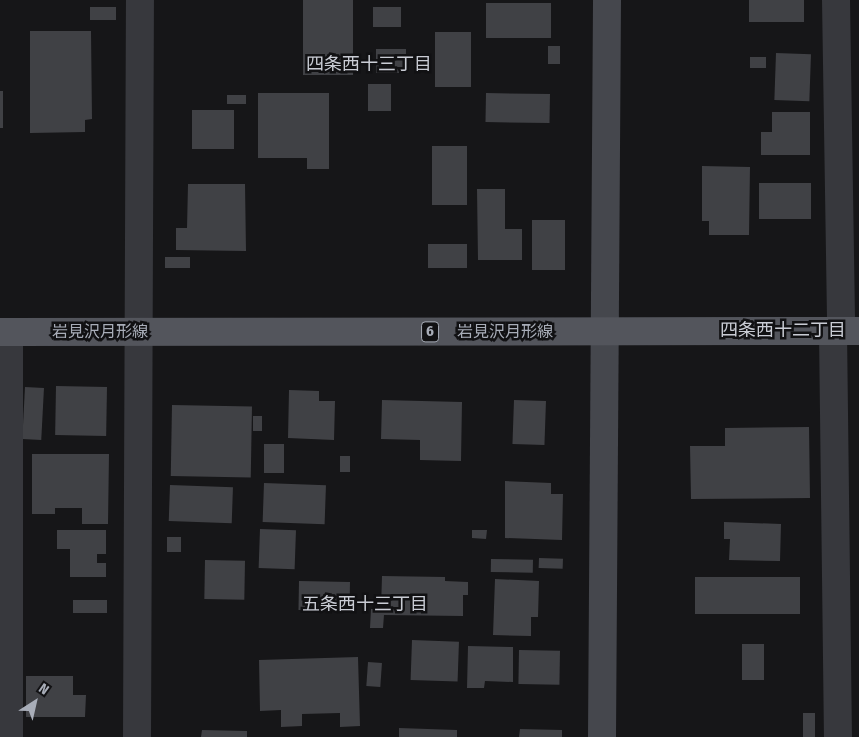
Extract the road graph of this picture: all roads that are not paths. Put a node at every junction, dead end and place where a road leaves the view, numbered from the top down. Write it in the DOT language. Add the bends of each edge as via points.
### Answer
graph roads {
  1 [pos="140,0"];
  2 [pos="607,0"];
  3 [pos="836,0"];
  4 [pos="844,331"];
  5 [pos="5,332"];
  6 [pos="139,332"];
  7 [pos="604,333"];
  8 [pos="9,737"];
  9 [pos="137,737"];
  10 [pos="602,737"];
  11 [pos="838,737"];
  1 -- 6 [label="street"];
  2 -- 7 [label="street"];
  3 -- 4 [label="street"];
  4 -- 7 [label="main road, 岩見沢月形線 / 6"];
  4 -- 11 [label="street"];
  5 -- 6 [label="main road, 岩見沢月形線 / 6"];
  5 -- 8 [label="street"];
  6 -- 7 [label="main road, 岩見沢月形線 / 6"];
  6 -- 9 [label="street"];
  7 -- 10 [label="street"];
}
